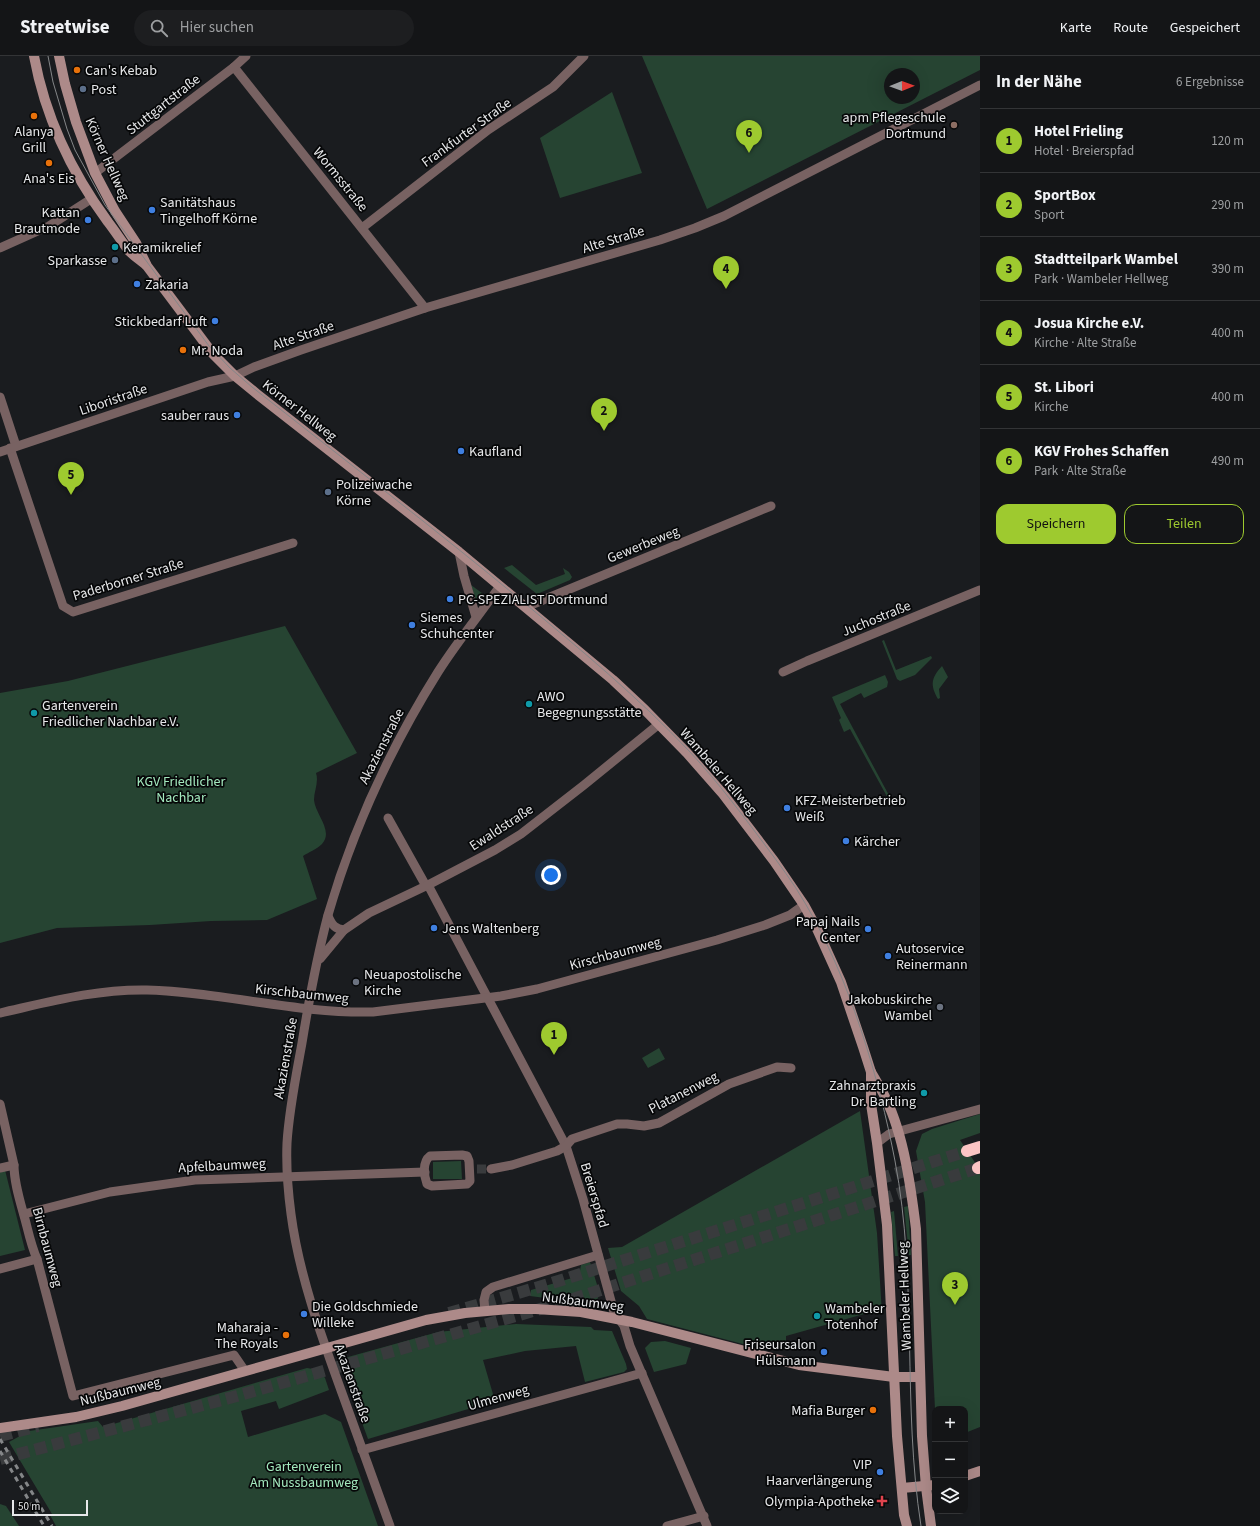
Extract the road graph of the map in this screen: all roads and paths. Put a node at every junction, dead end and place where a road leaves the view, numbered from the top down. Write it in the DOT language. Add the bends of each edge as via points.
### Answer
graph roads {
  1 [pos="34,56"];
  2 [pos="59,56"];
  3 [pos="246,56"];
  4 [pos="584,56"];
  5 [pos="234,67"];
  6 [pos="980,85"];
  7 [pos="95,173"];
  8 [pos="91,199"];
  9 [pos="362,228"];
  10 [pos="0,248"];
  11 [pos="147,266"];
  12 [pos="425,308"];
  13 [pos="235,376"];
  14 [pos="0,397"];
  15 [pos="13,447"];
  16 [pos="0,452"];
  17 [pos="771,506"];
  18 [pos="293,543"];
  19 [pos="459,552"];
  20 [pos="500,586"];
  21 [pos="980,590"];
  22 [pos="526,607"];
  23 [pos="476,617"];
  24 [pos="783,672"];
  25 [pos="659,724"];
  26 [pos="388,818"];
  27 [pos="427,885"];
  28 [pos="804,905"];
  29 [pos="328,916"];
  30 [pos="344,930"];
  31 [pos="317,963"];
  32 [pos="487,998"];
  33 [pos="308,1009"];
  34 [pos="0,1013"];
  35 [pos="791,1068"];
  36 [pos="871,1072"];
  37 [pos="0,1104"];
  38 [pos="980,1109"];
  39 [pos="898,1131"];
  40 [pos="877,1144"];
  41 [pos="566,1146"];
  42 [pos="980,1147"];
  43 [pos="967,1151"];
  44 [pos="14,1165"];
  45 [pos="0,1168"];
  46 [pos="491,1169"];
  47 [pos="425,1172"];
  48 [pos="288,1176"];
  49 [pos="24,1214"];
  50 [pos="598,1256"];
  51 [pos="37,1259"];
  52 [pos="0,1269"];
  53 [pos="485,1311"];
  54 [pos="618,1319"];
  55 [pos="326,1348"];
  56 [pos="245,1371"];
  57 [pos="642,1373"];
  58 [pos="894,1377"];
  59 [pos="920,1377"];
  60 [pos="73,1396"];
  61 [pos="0,1428"];
  62 [pos="362,1450"];
  63 [pos="980,1470"];
  64 [pos="968,1475"];
  65 [pos="930,1486"];
  66 [pos="902,1488"];
  67 [pos="704,1516"];
  68 [pos="390,1526"];
  69 [pos="667,1526"];
  70 [pos="707,1526"];
  71 [pos="907,1526"];
  72 [pos="931,1526"];
  1 -- 8 [label="main road, Körner Hellweg" via="42,91 60,140"];
  2 -- 7 [label="main road, Körner Hellweg" via="76,122"];
  3 -- 5 [label="street, Stuttgartstraße"];
  4 -- 9 [label="street, Frankfurter Straße" via="553,87 488,130"];
  5 -- 7 [label="street, Stuttgartstraße"];
  5 -- 9 [label="street, Wormsstraße"];
  6 -- 12 [label="street, Alte Straße" via="724,216 695,228"];
  7 -- 11 [label="main road, Körner Hellweg"];
  8 -- 10 [label="street" via="49,226"];
  8 -- 11 [label="main road, Körner Hellweg" via="130,252"];
  9 -- 12 [label="street, Wormsstraße"];
  11 -- 13 [label="main road, Körner Hellweg" via="213,354"];
  12 -- 13 [label="street, Alte Straße" via="301,350"];
  13 -- 15 [label="street, Liboristraße" via="201,384"];
  13 -- 19 [label="main road, Körner Hellweg"];
  14 -- 15 [label="street, Paderborner Straße"];
  15 -- 16 [label="street, Liboristraße"];
  15 -- 18 [label="street, Paderborner Straße" via="63,606 73,612"];
  17 -- 22 [label="street, Gewerbeweg"];
  19 -- 20 [label="main road, Wambeler Hellweg"];
  19 -- 23 [label="street"];
  20 -- 22 [label="main road, Wambeler Hellweg"];
  20 -- 23 [label="street, Akazienstraße"];
  21 -- 24 [label="street, Juchostraße"];
  22 -- 25 [label="main road, Wambeler Hellweg" via="613,680"];
  23 -- 29 [label="street, Akazienstraße" via="439,670 406,726 377,784 359,825"];
  25 -- 27 [label="street, Ewaldstraße" via="521,834"];
  25 -- 28 [label="main road, Wambeler Hellweg" via="727,799"];
  26 -- 27 [label="street, Breierspfad"];
  27 -- 30 [label="street, Ewaldstraße" via="369,913"];
  27 -- 32 [label="street, Breierspfad"];
  28 -- 32 [label="street, Kirschbaumweg" via="790,915 717,940 536,989"];
  28 -- 36 [label="main road, Wambeler Hellweg" via="841,982"];
  29 -- 30 [label="street" via="334,926"];
  29 -- 31 [label="street, Akazienstraße"];
  30 -- 31 [label="street, Ewaldstraße"];
  31 -- 33 [label="street, Akazienstraße"];
  32 -- 33 [label="street, Kirschbaumweg" via="373,1012"];
  32 -- 41 [label="street, Breierspfad"];
  33 -- 34 [label="street, Kirschbaumweg" via="170,991 134,990 81,995"];
  33 -- 48 [label="street, Akazienstraße" via="290,1115 287,1145"];
  35 -- 41 [label="street, Platanenweg" via="777,1067 729,1084 659,1123 644,1126 617,1124 572,1139"];
  36 -- 39 [label="main road, Wambeler Hellweg" via="887,1099"];
  36 -- 40 [label="main road, Wambeler Hellweg" via="871,1104"];
  37 -- 44 [label="street, Birnbaumweg"];
  38 -- 39 [label="street"];
  39 -- 40 [label="street" via="886,1135"];
  39 -- 59 [label="main road, Wambeler Hellweg" via="909,1178 916,1228"];
  40 -- 58 [label="main road, Wambeler Hellweg" via="889,1255"];
  41 -- 46 [label="street" via="512,1165"];
  41 -- 50 [label="street, Breierspfad"];
  42 -- 43 [label="highway"];
  44 -- 45 [label="street"];
  44 -- 49 [label="street, Birnbaumweg"];
  47 -- 47 [label="street" via="425,1163 430,1156 467,1156 473,1169 470,1181 463,1185 432,1186 427,1184"];
  47 -- 48 [label="street, Apfelbaumweg"];
  48 -- 49 [label="street, Apfelbaumweg" via="163,1183 110,1192"];
  48 -- 55 [label="street, Akazienstraße" via="297,1250"];
  49 -- 51 [label="street, Birnbaumweg"];
  50 -- 53 [label="street" via="493,1287 486,1292"];
  50 -- 54 [label="street, Breierspfad"];
  51 -- 52 [label="street"];
  51 -- 60 [label="street, Birnbaumweg"];
  53 -- 54 [label="main road, Nußbaumweg" via="536,1309"];
  53 -- 55 [label="main road, Nußbaumweg" via="465,1312 426,1320"];
  54 -- 57 [label="street, Breierspfad" via="624,1326"];
  54 -- 58 [label="main road, Nußbaumweg" via="799,1365"];
  55 -- 56 [label="main road, Nußbaumweg"];
  55 -- 62 [label="street, Akazienstraße"];
  56 -- 60 [label="street, Nußbaumweg" via="234,1355"];
  56 -- 61 [label="main road, Nußbaumweg" via="99,1412"];
  57 -- 62 [label="street, Ulmenweg"];
  57 -- 67 [label="street, Breierspfad"];
  58 -- 59 [label="main road, Nußbaumweg"];
  58 -- 66 [label="main road, Wambeler Hellweg"];
  59 -- 65 [label="main road, Wambeler Hellweg"];
  62 -- 68 [label="street, Akazienstraße"];
  63 -- 64 [label="main road"];
  65 -- 66 [label="main road"];
  65 -- 72 [label="main road, Wambeler Hellweg"];
  66 -- 71 [label="main road, Wambeler Hellweg"];
  67 -- 69 [label="street"];
  67 -- 70 [label="street, Breierspfad"];
}
